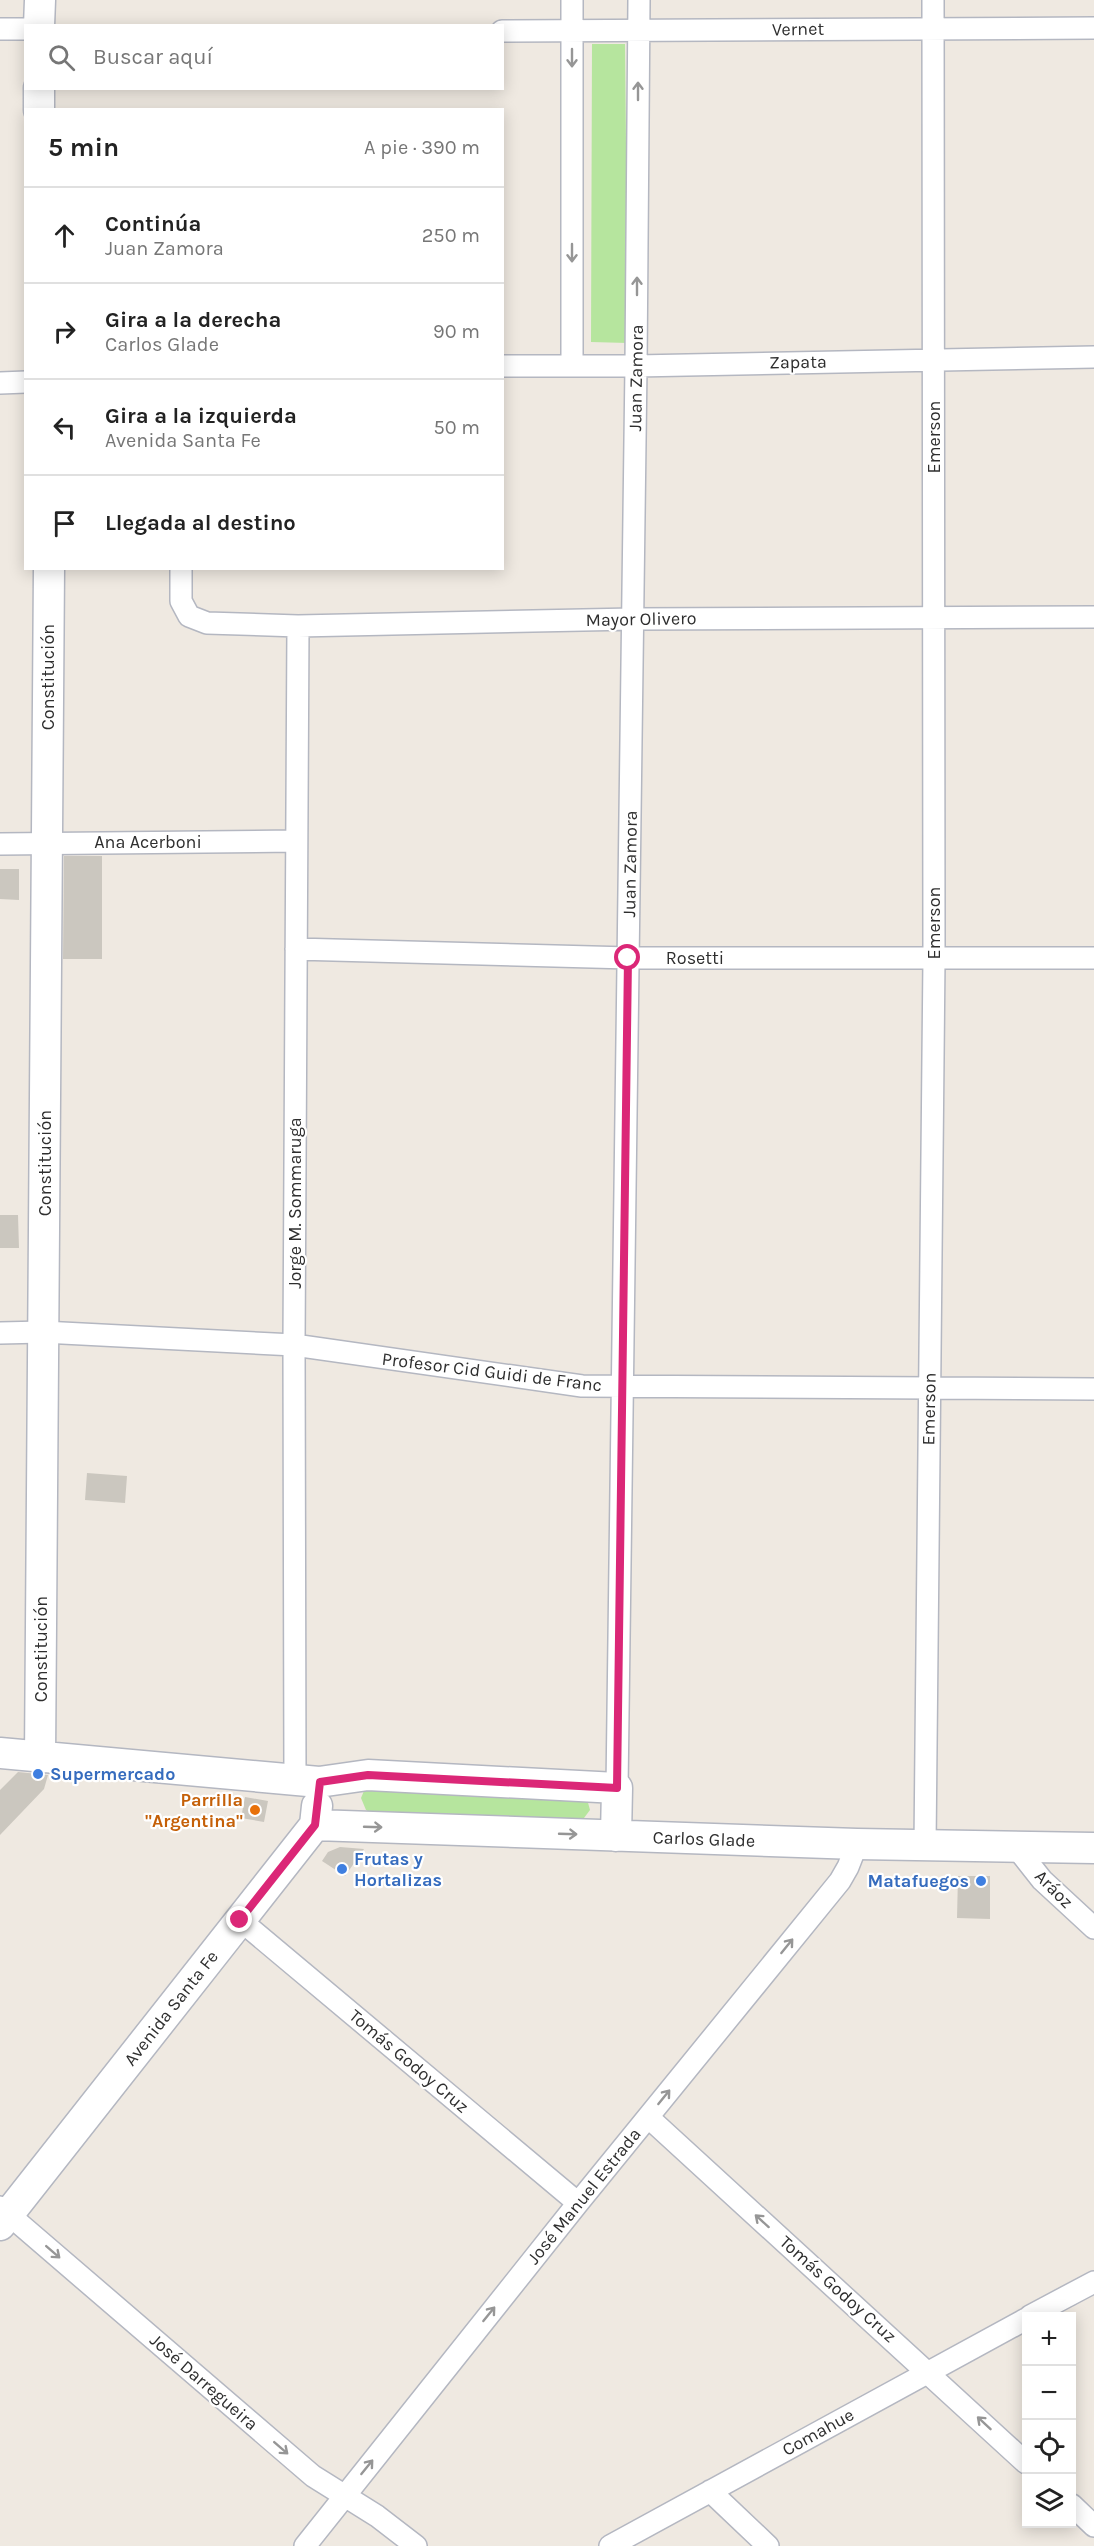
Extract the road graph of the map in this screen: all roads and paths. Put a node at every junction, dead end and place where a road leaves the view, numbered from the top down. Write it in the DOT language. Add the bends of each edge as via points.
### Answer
graph roads {
  1 [pos="40,0"];
  2 [pos="572,0"];
  3 [pos="639,0"];
  4 [pos="933,0"];
  5 [pos="39,24"];
  6 [pos="933,27"];
  7 [pos="0,28"];
  8 [pos="1094,28"];
  9 [pos="24,29"];
  10 [pos="639,30"];
  11 [pos="504,31"];
  12 [pos="572,31"];
  13 [pos="39,90"];
  14 [pos="39,108"];
  15 [pos="1094,357"];
  16 [pos="934,359"];
  17 [pos="572,364"];
  18 [pos="504,366"];
  19 [pos="636,366"];
  20 [pos="0,382"];
  21 [pos="24,382"];
  22 [pos="49,570"];
  23 [pos="181,570"];
  24 [pos="1094,617"];
  25 [pos="934,618"];
  26 [pos="633,619"];
  27 [pos="298,626"];
  28 [pos="296,841"];
  29 [pos="47,843"];
  30 [pos="0,844"];
  31 [pos="297,950"];
  32 [pos="628,958"];
  33 [pos="1094,958"];
  34 [pos="934,959"];
  35 [pos="44,1332"];
  36 [pos="0,1333"];
  37 [pos="294,1345"];
  38 [pos="623,1387"];
  39 [pos="930,1389"];
  40 [pos="1094,1389"];
  41 [pos="0,1753"];
  42 [pos="40,1758"];
  43 [pos="307,1781"];
  44 [pos="617,1788"];
  45 [pos="315,1825"];
  46 [pos="616,1836"];
  47 [pos="857,1844"];
  48 [pos="925,1846"];
  49 [pos="1016,1847"];
  50 [pos="1094,1848"];
  51 [pos="240,1920"];
  52 [pos="1094,1928"];
  53 [pos="648,2117"];
  54 [pos="578,2203"];
  55 [pos="3,2216"];
  56 [pos="1094,2282"];
  57 [pos="1039,2312"];
  58 [pos="1022,2321"];
  59 [pos="929,2372"];
  60 [pos="1022,2459"];
  61 [pos="710,2491"];
  62 [pos="344,2496"];
  63 [pos="1076,2510"];
  64 [pos="1094,2526"];
  65 [pos="305,2546"];
  66 [pos="416,2546"];
  67 [pos="610,2546"];
  68 [pos="768,2546"];
  1 -- 5 [label="street"];
  2 -- 12 [label="street"];
  3 -- 10 [label="street, Juan Zamora"];
  4 -- 6 [label="street, Emerson"];
  6 -- 8 [label="street, Vernet"];
  6 -- 10 [label="street, Vernet"];
  6 -- 16 [label="street, Emerson"];
  7 -- 9 [label="street"];
  10 -- 12 [label="street, Vernet"];
  19 -- 10 [label="street, Juan Zamora, one-way"];
  11 -- 12 [label="street, Vernet"];
  12 -- 17 [label="street, one-way"];
  13 -- 14 [label="street"];
  15 -- 16 [label="street, Zapata"];
  16 -- 19 [label="street, Zapata"];
  16 -- 25 [label="street, Emerson"];
  17 -- 18 [label="street, Zapata"];
  17 -- 19 [label="street, Zapata"];
  19 -- 26 [label="street, Juan Zamora"];
  20 -- 21 [label="street"];
  22 -- 29 [label="street, Constitución"];
  23 -- 27 [label="street, Mayor Olivero" via="181,601 189,616 207,623"];
  24 -- 25 [label="street, Mayor Olivero"];
  25 -- 26 [label="street, Mayor Olivero"];
  25 -- 34 [label="street, Emerson"];
  26 -- 27 [label="street, Mayor Olivero"];
  26 -- 32 [label="street, Juan Zamora"];
  27 -- 28 [label="street, Jorge M. Sommaruga"];
  28 -- 29 [label="street, Ana Acerboni"];
  28 -- 31 [label="street, Jorge M. Sommaruga"];
  29 -- 30 [label="street, Ana Acerboni"];
  29 -- 35 [label="street, Constitución"];
  31 -- 32 [label="street, Rosetti"];
  31 -- 37 [label="street, Jorge M. Sommaruga"];
  32 -- 34 [label="street, Rosetti"];
  32 -- 38 [label="street, Juan Zamora"];
  33 -- 34 [label="street, Rosetti"];
  34 -- 39 [label="street, Emerson"];
  35 -- 36 [label="street, Profesor Cid Guidi de Franc"];
  35 -- 37 [label="street, Profesor Cid Guidi de Franc"];
  35 -- 42 [label="street, Constitución"];
  37 -- 38 [label="street, Profesor Cid Guidi de Franc" via="551,1382"];
  37 -- 43 [label="street, Jorge M. Sommaruga"];
  38 -- 39 [label="street, Profesor Cid Guidi de Franc"];
  38 -- 44 [label="street, Juan Zamora"];
  39 -- 40 [label="street, Profesor Cid Guidi de Franc"];
  39 -- 48 [label="street, Emerson"];
  41 -- 42 [label="street"];
  42 -- 43 [label="street"];
  43 -- 44 [label="street" via="368,1775"];
  43 -- 45 [label="street"];
  44 -- 46 [label="street, Juan Zamora"];
  45 -- 46 [label="street, Carlos Glade, one-way"];
  45 -- 51 [label="street, Avenida Santa Fe"];
  46 -- 47 [label="street, Carlos Glade"];
  47 -- 48 [label="street, Carlos Glade"];
  53 -- 47 [label="street, José Manuel Estrada, one-way" via="840,1881"];
  48 -- 49 [label="street, Carlos Glade"];
  49 -- 50 [label="street, Carlos Glade"];
  49 -- 52 [label="street, Aráoz" via="1042,1880"];
  51 -- 54 [label="street, Tomás Godoy Cruz"];
  51 -- 55 [label="street, Avenida Santa Fe"];
  53 -- 54 [label="street, José Manuel Estrada"];
  59 -- 53 [label="street, Tomás Godoy Cruz, one-way"];
  62 -- 54 [label="street, José Manuel Estrada, one-way"];
  55 -- 62 [label="street, José Darregueira, one-way" via="313,2476"];
  56 -- 57 [label="street, Comahue"];
  58 -- 59 [label="street, Comahue"];
  60 -- 59 [label="street, Tomás Godoy Cruz, one-way"];
  59 -- 61 [label="street, Comahue"];
  61 -- 67 [label="street, Comahue"];
  61 -- 68 [label="street"];
  62 -- 65 [label="street, José Manuel Estrada"];
  62 -- 66 [label="street, José Darregueira"];
  63 -- 64 [label="street"];
}
